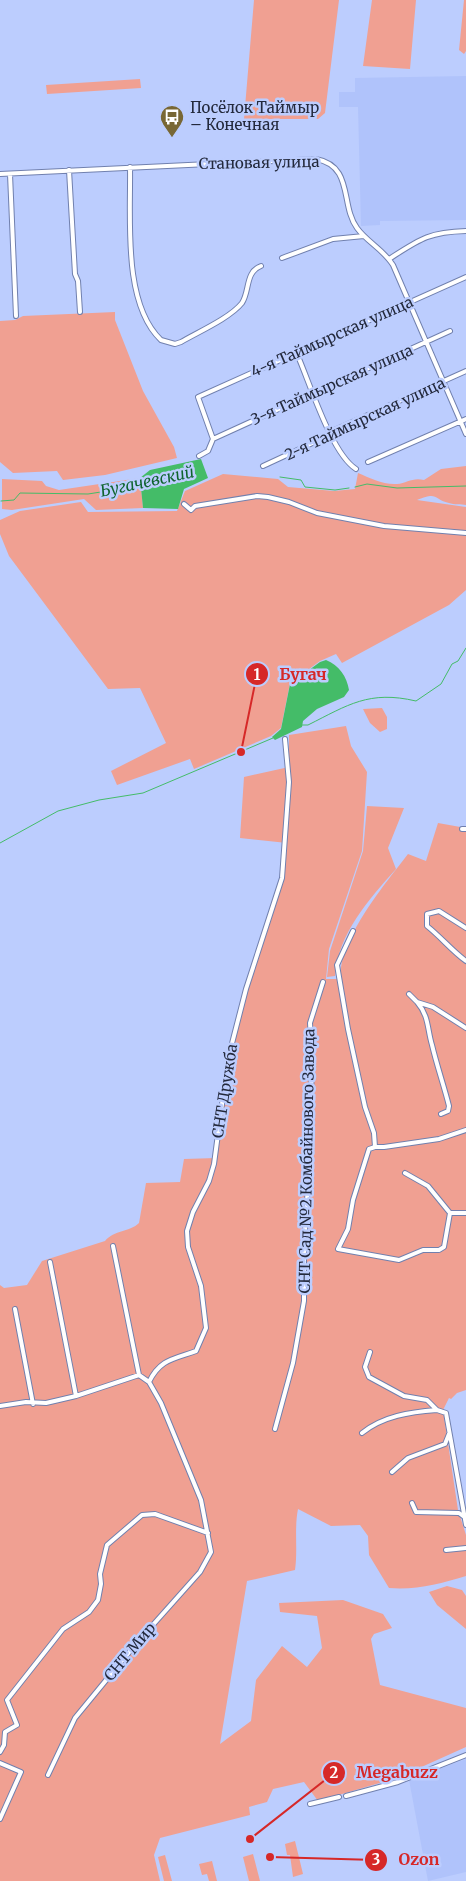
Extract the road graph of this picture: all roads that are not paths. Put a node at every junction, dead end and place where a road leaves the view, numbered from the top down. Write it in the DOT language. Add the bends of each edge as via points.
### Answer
graph roads {
  1 [pos="130,167"];
  2 [pos="69,170"];
  3 [pos="0,174"];
  4 [pos="10,174"];
  5 [pos="466,231"];
  6 [pos="364,236"];
  7 [pos="282,258"];
  8 [pos="389,259"];
  9 [pos="261,266"];
  10 [pos="466,277"];
  11 [pos="409,303"];
  12 [pos="80,312"];
  13 [pos="16,316"];
  14 [pos="450,331"];
  15 [pos="427,342"];
  16 [pos="297,354"];
  17 [pos="466,371"];
  18 [pos="445,382"];
  19 [pos="314,392"];
  20 [pos="464,420"];
  21 [pos="330,432"];
  22 [pos="466,434"];
  23 [pos="213,439"];
  24 [pos="200,456"];
  25 [pos="368,462"];
  26 [pos="263,466"];
  27 [pos="356,469"];
  28 [pos="184,504"];
  29 [pos="466,533"];
  30 [pos="285,739"];
  31 [pos="466,928"];
  32 [pos="352,930"];
  33 [pos="466,961"];
  34 [pos="324,982"];
  35 [pos="409,994"];
  36 [pos="417,1002"];
  37 [pos="466,1028"];
  38 [pos="441,1114"];
  39 [pos="466,1130"];
  40 [pos="374,1146"];
  41 [pos="405,1173"];
  42 [pos="450,1213"];
  43 [pos="466,1213"];
  44 [pos="113,1246"];
  45 [pos="50,1262"];
  46 [pos="15,1309"];
  47 [pos="370,1352"];
  48 [pos="139,1374"];
  49 [pos="149,1382"];
  50 [pos="76,1396"];
  51 [pos="33,1404"];
  52 [pos="0,1406"];
  53 [pos="437,1410"];
  54 [pos="275,1429"];
  55 [pos="450,1432"];
  56 [pos="362,1433"];
  57 [pos="392,1472"];
  58 [pos="412,1503"];
  59 [pos="463,1517"];
  60 [pos="466,1525"];
  61 [pos="208,1533"];
  62 [pos="466,1548"];
  63 [pos="446,1550"];
  64 [pos="0,1752"];
  65 [pos="466,1755"];
  66 [pos="0,1763"];
  67 [pos="48,1775"];
  68 [pos="346,1796"];
  69 [pos="339,1797"];
  70 [pos="310,1804"];
  71 [pos="0,1819"];
  1 -- 2 [label="street, Становая улица"];
  1 -- 6 [label="street, Становая улица" via="322,160 341,176 352,220"];
  1 -- 9 [label="street" via="131,274 149,324 161,340 181,342 224,317 242,303 252,273"];
  2 -- 4 [label="street, Становая улица"];
  2 -- 12 [label="street"];
  3 -- 4 [label="street, Становая улица"];
  4 -- 13 [label="street"];
  5 -- 8 [label="street" via="424,236"];
  6 -- 7 [label="street" via="333,239"];
  6 -- 8 [label="street, Становая улица"];
  8 -- 11 [label="street, Становая улица"];
  10 -- 11 [label="street, 4-я Таймырская улица"];
  11 -- 15 [label="street, Становая улица"];
  11 -- 16 [label="street, 4-я Таймырская улица"];
  14 -- 15 [label="street, 3-я Таймырская улица"];
  15 -- 18 [label="street, Становая улица"];
  15 -- 19 [label="street, 3-я Таймырская улица"];
  16 -- 19 [label="street"];
  16 -- 23 [label="street, 4-я Таймырская улица" via="198,396"];
  17 -- 18 [label="street, 2-я Таймырская улица"];
  18 -- 20 [label="street, Становая улица"];
  18 -- 21 [label="street, 2-я Таймырская улица"];
  19 -- 21 [label="street"];
  19 -- 23 [label="street, 3-я Таймырская улица"];
  20 -- 22 [label="street, Становая улица"];
  20 -- 25 [label="street"];
  21 -- 26 [label="street, 2-я Таймырская улица"];
  21 -- 27 [label="street" via="342,455"];
  23 -- 24 [label="street" via="208,451"];
  28 -- 29 [label="street" via="191,510 195,506 268,497 317,513 384,526"];
  30 -- 49 [label="street, СНТ Дружба" via="289,782 282,878 246,989 228,1058 214,1164 187,1231 188,1247 201,1286 206,1328 196,1351 156,1368"];
  31 -- 33 [label="street" via="439,911 427,914 427,926"];
  32 -- 40 [label="street" via="337,965"];
  34 -- 54 [label="street, СНТ Сад №2 Комбайнового Завода" via="310,1023 312,1060 304,1301 293,1363"];
  35 -- 36 [label="street"];
  36 -- 37 [label="street" via="434,1007"];
  36 -- 38 [label="street" via="429,1021 431,1043 449,1106 448,1112"];
  39 -- 40 [label="street" via="439,1139 384,1148"];
  40 -- 42 [label="street" via="369,1149 353,1200 348,1229 338,1249 399,1260 423,1250 439,1250 444,1247"];
  41 -- 42 [label="street" via="428,1186"];
  42 -- 43 [label="street"];
  44 -- 48 [label="street"];
  45 -- 50 [label="street"];
  46 -- 51 [label="street"];
  47 -- 53 [label="street" via="365,1367 369,1377 404,1396 427,1400"];
  48 -- 49 [label="street"];
  48 -- 50 [label="street"];
  49 -- 61 [label="street, СНТ Мир" via="195,1485"];
  50 -- 51 [label="street"];
  51 -- 52 [label="street"];
  53 -- 55 [label="street" via="446,1413"];
  53 -- 56 [label="street" via="376,1422"];
  55 -- 57 [label="street" via="445,1444 408,1458"];
  55 -- 59 [label="street"];
  58 -- 59 [label="street" via="416,1512 459,1513"];
  59 -- 60 [label="street"];
  61 -- 64 [label="street" via="155,1514 142,1515 107,1545 98,1600 89,1612 63,1629 7,1700 17,1725 5,1732"];
  61 -- 67 [label="street, СНТ Мир" via="211,1552 200,1572 75,1718"];
  62 -- 63 [label="street"];
  65 -- 68 [label="street" via="398,1782"];
  66 -- 71 [label="street" via="21,1772"];
  69 -- 70 [label="street"];
}
